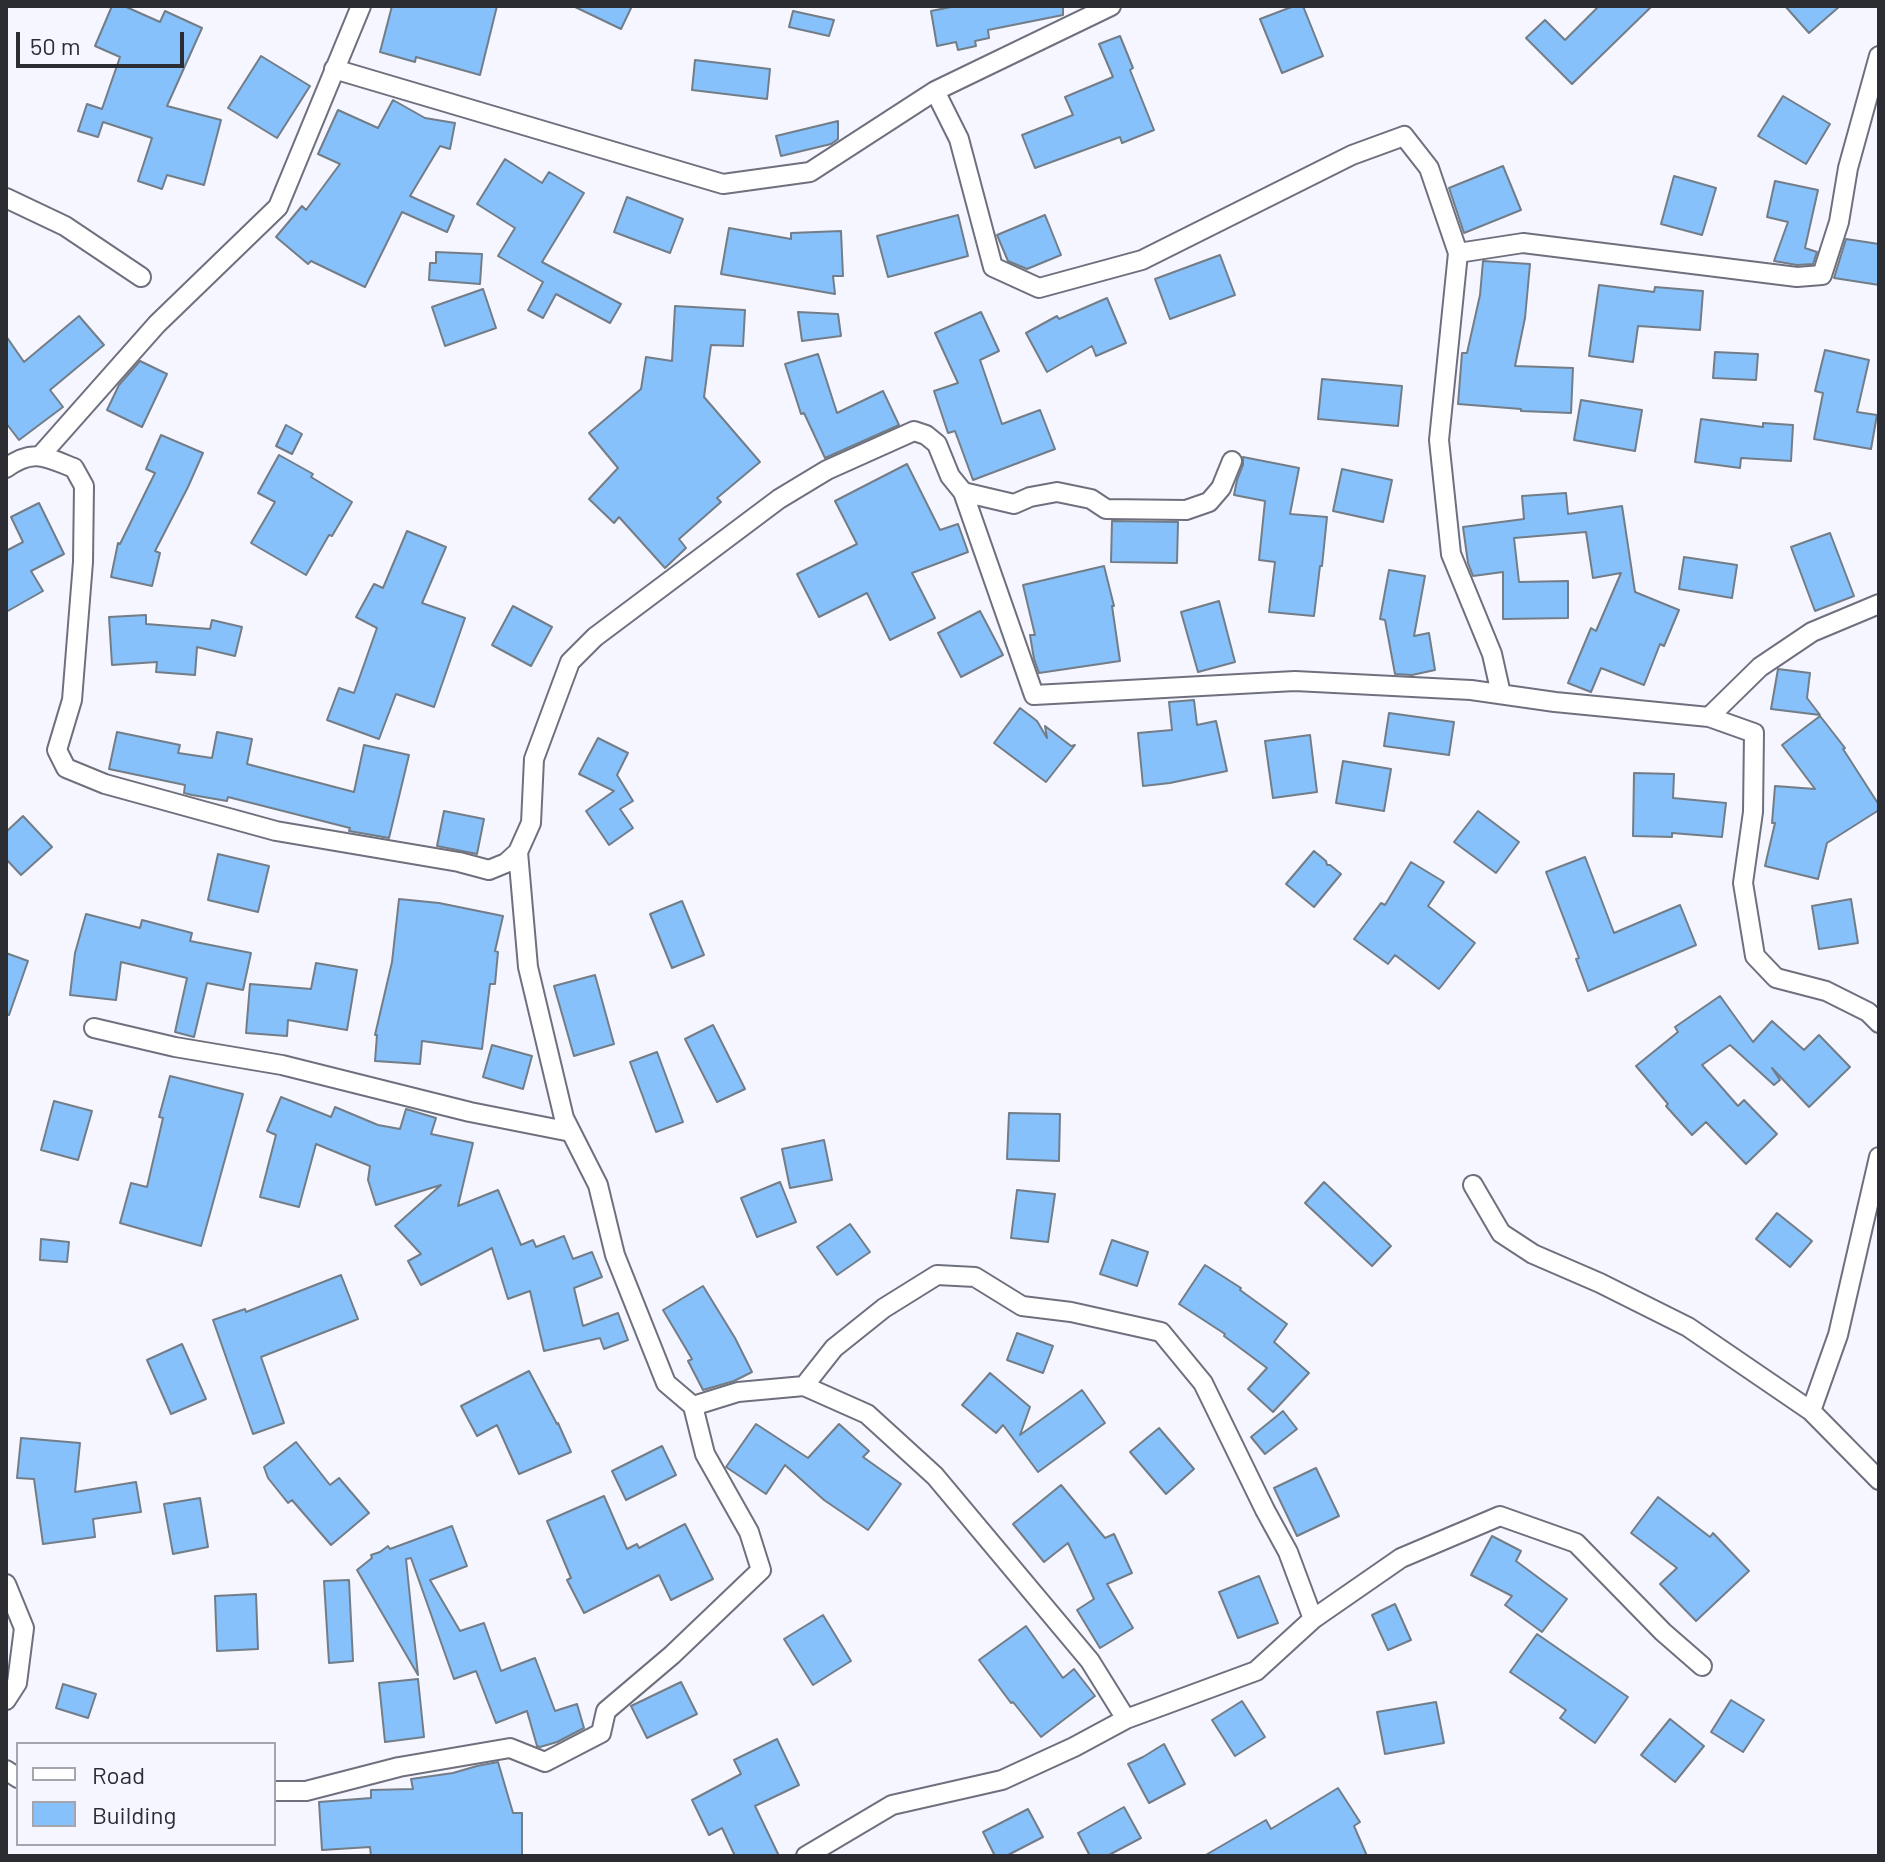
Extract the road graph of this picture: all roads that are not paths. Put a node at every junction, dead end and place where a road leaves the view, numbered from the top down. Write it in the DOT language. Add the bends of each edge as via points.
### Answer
graph roads {
  1 [pos="361,6"];
  2 [pos="1111,6"];
  3 [pos="1879,56"];
  4 [pos="334,69"];
  5 [pos="935,91"];
  6 [pos="6,198"];
  7 [pos="1458,253"];
  8 [pos="141,277"];
  9 [pos="41,455"];
  10 [pos="1232,461"];
  11 [pos="6,468"];
  12 [pos="963,492"];
  13 [pos="1879,604"];
  14 [pos="1501,694"];
  15 [pos="1709,717"];
  16 [pos="518,852"];
  17 [pos="1879,1023"];
  18 [pos="94,1028"];
  19 [pos="571,1132"];
  20 [pos="1879,1157"];
  21 [pos="1473,1185"];
  22 [pos="804,1386"];
  23 [pos="693,1406"];
  24 [pos="1811,1411"];
  25 [pos="1879,1480"];
  26 [pos="6,1584"];
  27 [pos="1313,1619"];
  28 [pos="1702,1666"];
  29 [pos="6,1700"];
  30 [pos="1126,1719"];
  31 [pos="276,1791"];
  32 [pos="806,1856"];
  1 -- 4 [label="street"];
  2 -- 5 [label="street"];
  3 -- 7 [label="street" via="1822,275 1797,277 1523,243"];
  4 -- 5 [label="street" via="723,184 810,172"];
  4 -- 9 [label="street" via="278,207 157,324"];
  5 -- 7 [label="street" via="959,139 993,267 1039,288 1142,260 1352,155 1404,136 1429,168"];
  6 -- 8 [label="street" via="65,226"];
  7 -- 14 [label="street" via="1439,440 1451,554 1492,654"];
  9 -- 11 [label="street"];
  9 -- 16 [label="street" via="74,468 84,486 72,700 57,750 66,768 105,784 276,831 489,870"];
  10 -- 12 [label="street" via="1209,502 1186,510 1106,509 1091,499 1057,492 1014,504"];
  12 -- 14 [label="street" via="1034,695 1295,681"];
  12 -- 16 [label="street" via="937,444 914,431 827,470 779,499 595,637 570,662 534,759 531,823"];
  13 -- 15 [label="street" via="1812,632 1760,667"];
  14 -- 15 [label="street"];
  15 -- 17 [label="street" via="1754,733 1753,812 1743,883 1755,956 1776,978 1826,991"];
  16 -- 19 [label="street" via="528,967"];
  18 -- 19 [label="street"];
  19 -- 23 [label="street" via="598,1185 615,1255 666,1383"];
  20 -- 24 [label="street" via="1838,1335"];
  21 -- 24 [label="street" via="1501,1233 1533,1254 1688,1327"];
  22 -- 23 [label="street" via="738,1392"];
  22 -- 27 [label="street" via="834,1348 937,1275 975,1277 1022,1306 1161,1332 1203,1383 1288,1552"];
  22 -- 30 [label="street" via="867,1414 935,1476 1090,1661"];
  23 -- 31 [label="street" via="705,1454 749,1532 761,1570 606,1711 601,1733 545,1762 510,1748 399,1767 306,1791"];
  24 -- 25 [label="street"];
  26 -- 29 [label="street" via="24,1628 17,1683"];
  27 -- 28 [label="street" via="1401,1558 1500,1516 1576,1543"];
  27 -- 30 [label="street" via="1256,1671"];
  30 -- 32 [label="street" via="1002,1780 892,1805"];
}
